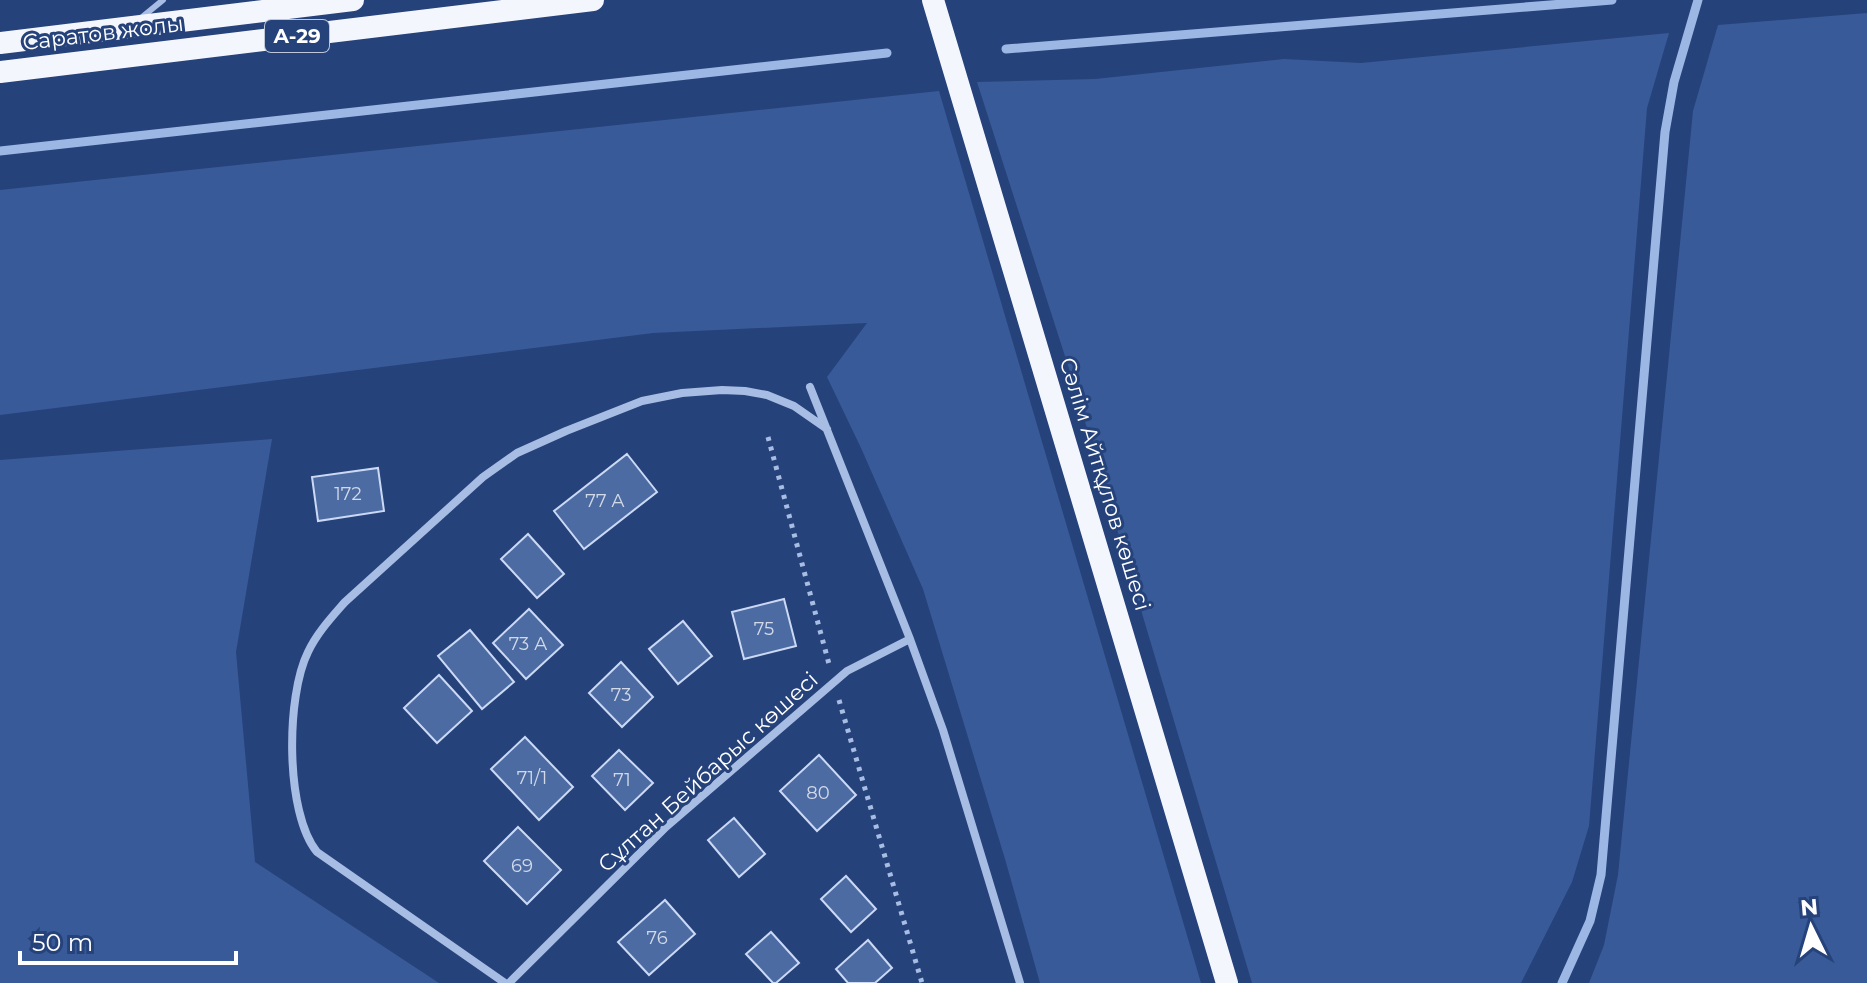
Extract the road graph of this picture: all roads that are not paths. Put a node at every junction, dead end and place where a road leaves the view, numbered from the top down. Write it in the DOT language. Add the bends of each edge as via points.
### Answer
graph roads {
  1 [pos="163,0"];
  2 [pos="353,0"];
  3 [pos="593,0"];
  4 [pos="918,0"];
  5 [pos="933,0"];
  6 [pos="949,0"];
  7 [pos="128,27"];
  8 [pos="0,32"];
  9 [pos="69,35"];
  10 [pos="0,43"];
  11 [pos="949,53"];
  12 [pos="0,72"];
  13 [pos="810,387"];
  14 [pos="827,429"];
  15 [pos="910,639"];
  16 [pos="507,983"];
  17 [pos="1020,983"];
  18 [pos="1227,983"];
  1 -- 7 [label="lane"];
  2 -- 7 [label="highway, Саратов жолы"];
  3 -- 12 [label="highway, Саратов жолы / А-29"];
  4 -- 11 [label="highway"];
  5 -- 11 [label="highway, Сәлім Айтқұлов көшесі"];
  6 -- 11 [label="highway"];
  7 -- 9 [label="highway, Саратов жолы"];
  8 -- 9 [label="highway"];
  9 -- 10 [label="highway, Саратов жолы"];
  11 -- 18 [label="highway, Сәлім Айтқұлов көшесі"];
  13 -- 14 [label="street"];
  14 -- 15 [label="street"];
  14 -- 16 [label="street" via="767,395 722,390 642,401 566,431 517,453 483,477 345,602 307,653 297,680 292,745 297,801 309,843"];
  15 -- 16 [label="street, Сұлтан Бейбарыс көшесі" via="847,671 666,827"];
  15 -- 17 [label="street"];
}
